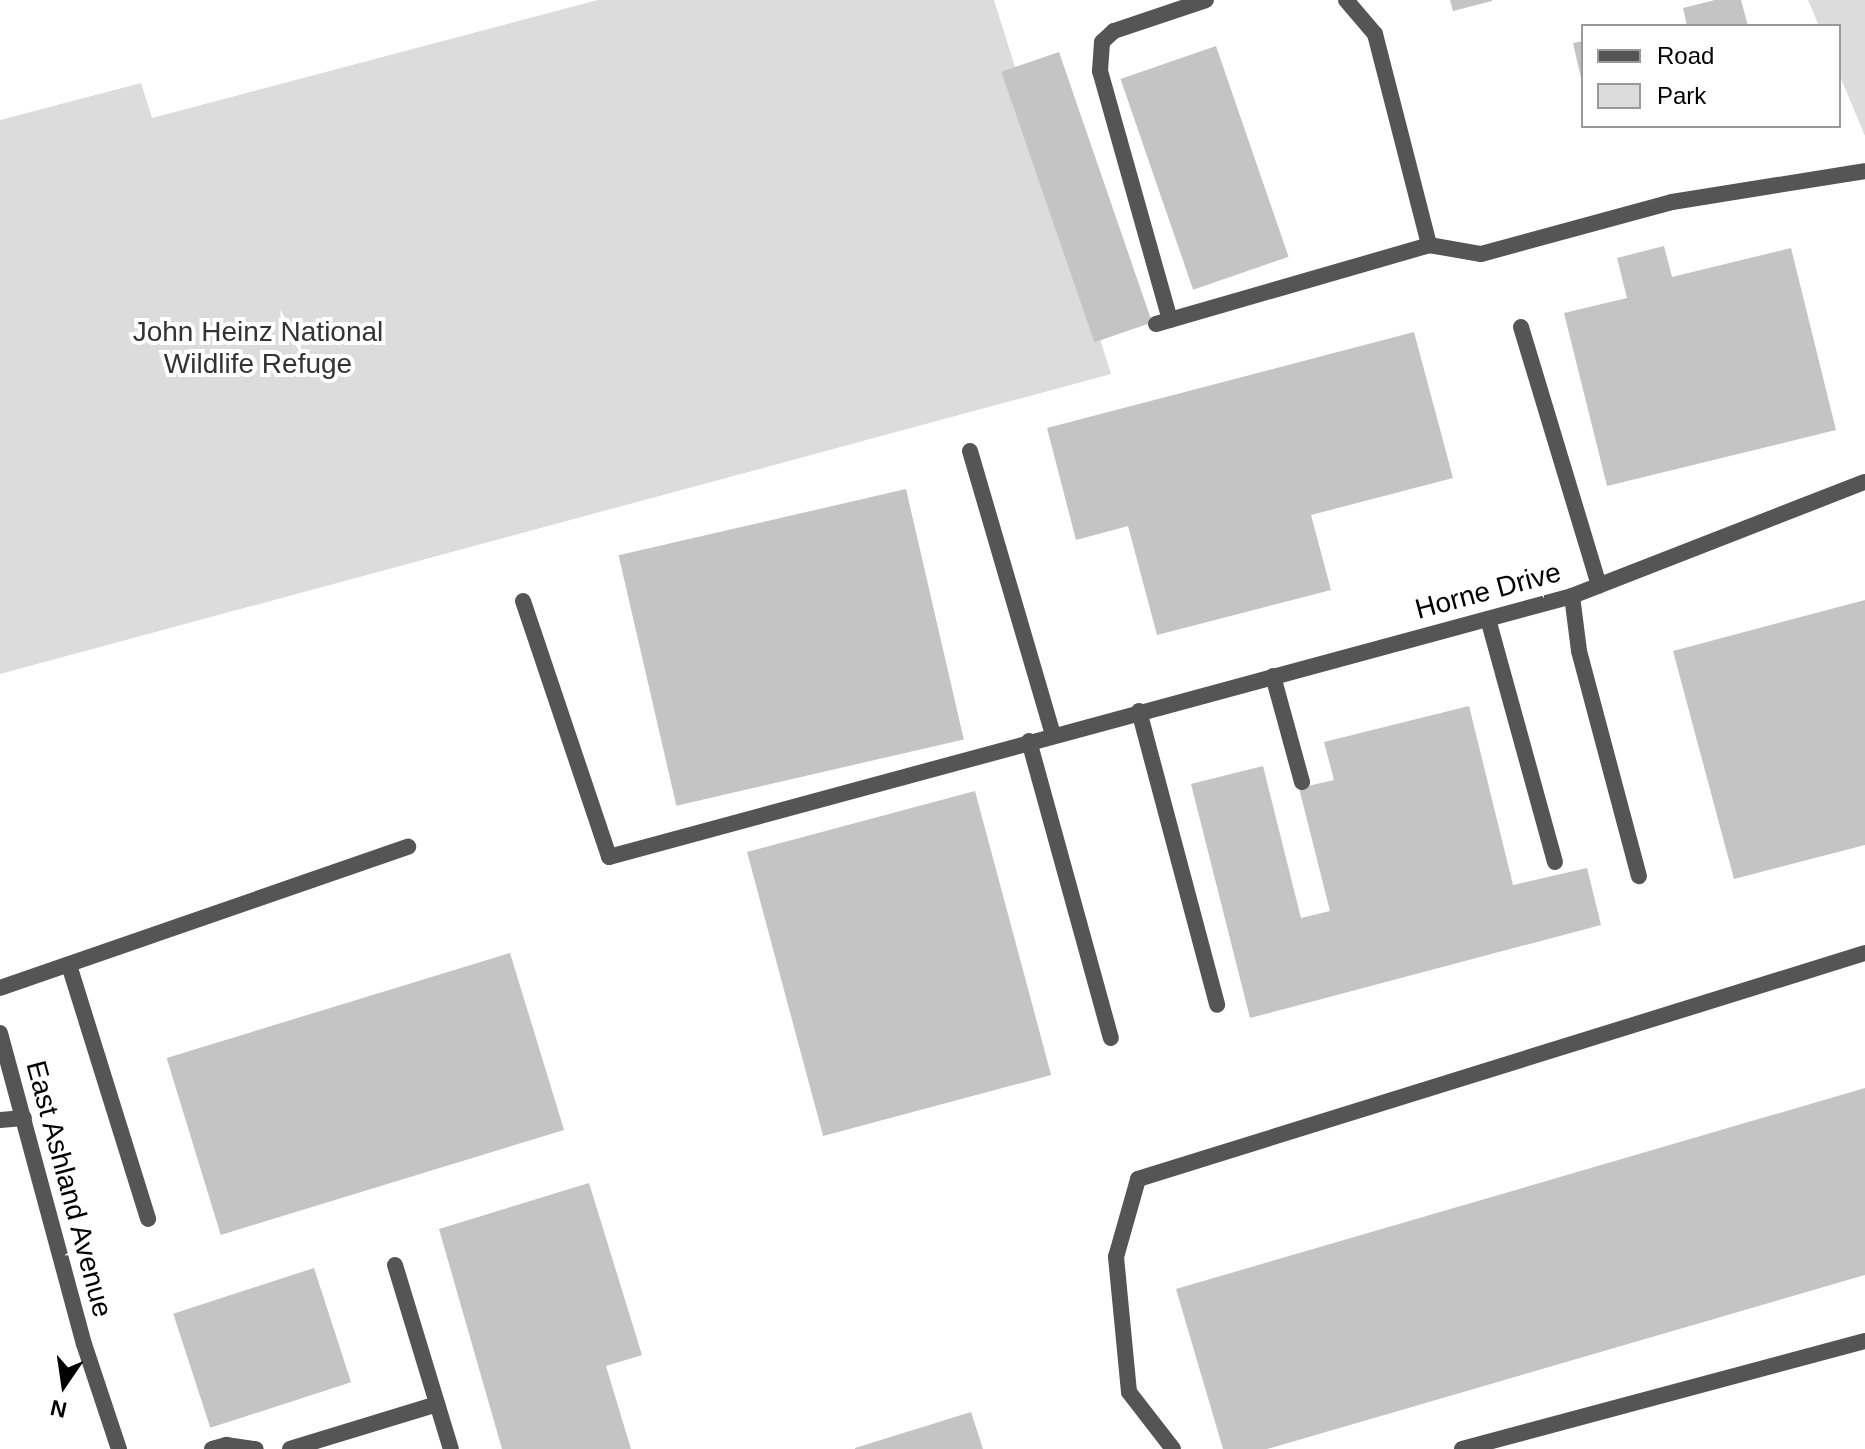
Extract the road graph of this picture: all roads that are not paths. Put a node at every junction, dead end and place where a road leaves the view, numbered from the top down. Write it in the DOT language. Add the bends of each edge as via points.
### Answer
graph roads {
  1 [pos="1206,0"];
  2 [pos="1346,0"];
  3 [pos="1865,171"];
  4 [pos="1429,245"];
  5 [pos="1521,327"];
  6 [pos="970,451"];
  7 [pos="1865,482"];
  8 [pos="1599,586"];
  9 [pos="1572,596"];
  10 [pos="523,601"];
  11 [pos="1488,619"];
  12 [pos="1273,676"];
  13 [pos="1139,711"];
  14 [pos="1053,735"];
  15 [pos="1029,741"];
  16 [pos="1302,782"];
  17 [pos="408,847"];
  18 [pos="1555,862"];
  19 [pos="1639,876"];
  20 [pos="1865,953"];
  21 [pos="69,965"];
  22 [pos="0,988"];
  23 [pos="1217,1005"];
  24 [pos="0,1033"];
  25 [pos="1111,1038"];
  26 [pos="24,1118"];
  27 [pos="0,1120"];
  28 [pos="148,1219"];
  29 [pos="395,1265"];
  30 [pos="1865,1341"];
  31 [pos="437,1404"];
  32 [pos="119,1449"];
  33 [pos="212,1449"];
  34 [pos="256,1449"];
  35 [pos="290,1449"];
  36 [pos="451,1449"];
  37 [pos="1173,1449"];
  38 [pos="1462,1449"];
  1 -- 4 [label="street" via="1114,31 1102,42 1100,71 1163,322"];
  2 -- 4 [label="street" via="1375,34"];
  3 -- 4 [label="street" via="1672,202 1481,254"];
  5 -- 8 [label="street"];
  6 -- 14 [label="street"];
  7 -- 8 [label="street, Horne Drive"];
  8 -- 9 [label="street, Horne Drive"];
  9 -- 11 [label="street, Horne Drive"];
  9 -- 19 [label="street" via="1579,651"];
  10 -- 15 [label="street, Horne Drive" via="609,857"];
  11 -- 12 [label="street, Horne Drive"];
  11 -- 18 [label="street"];
  12 -- 13 [label="street, Horne Drive"];
  12 -- 16 [label="street"];
  13 -- 14 [label="street, Horne Drive"];
  13 -- 23 [label="street"];
  14 -- 15 [label="street, Horne Drive"];
  15 -- 25 [label="street"];
  17 -- 21 [label="street"];
  20 -- 37 [label="street" via="1138,1179 1116,1257 1129,1392"];
  21 -- 22 [label="street"];
  21 -- 28 [label="street"];
  24 -- 26 [label="street, East Ashland Avenue"];
  26 -- 27 [label="street"];
  26 -- 32 [label="street, East Ashland Avenue" via="84,1344"];
  29 -- 31 [label="street"];
  30 -- 38 [label="street"];
  31 -- 35 [label="street"];
  31 -- 36 [label="street"];
  33 -- 34 [label="street"];
}
